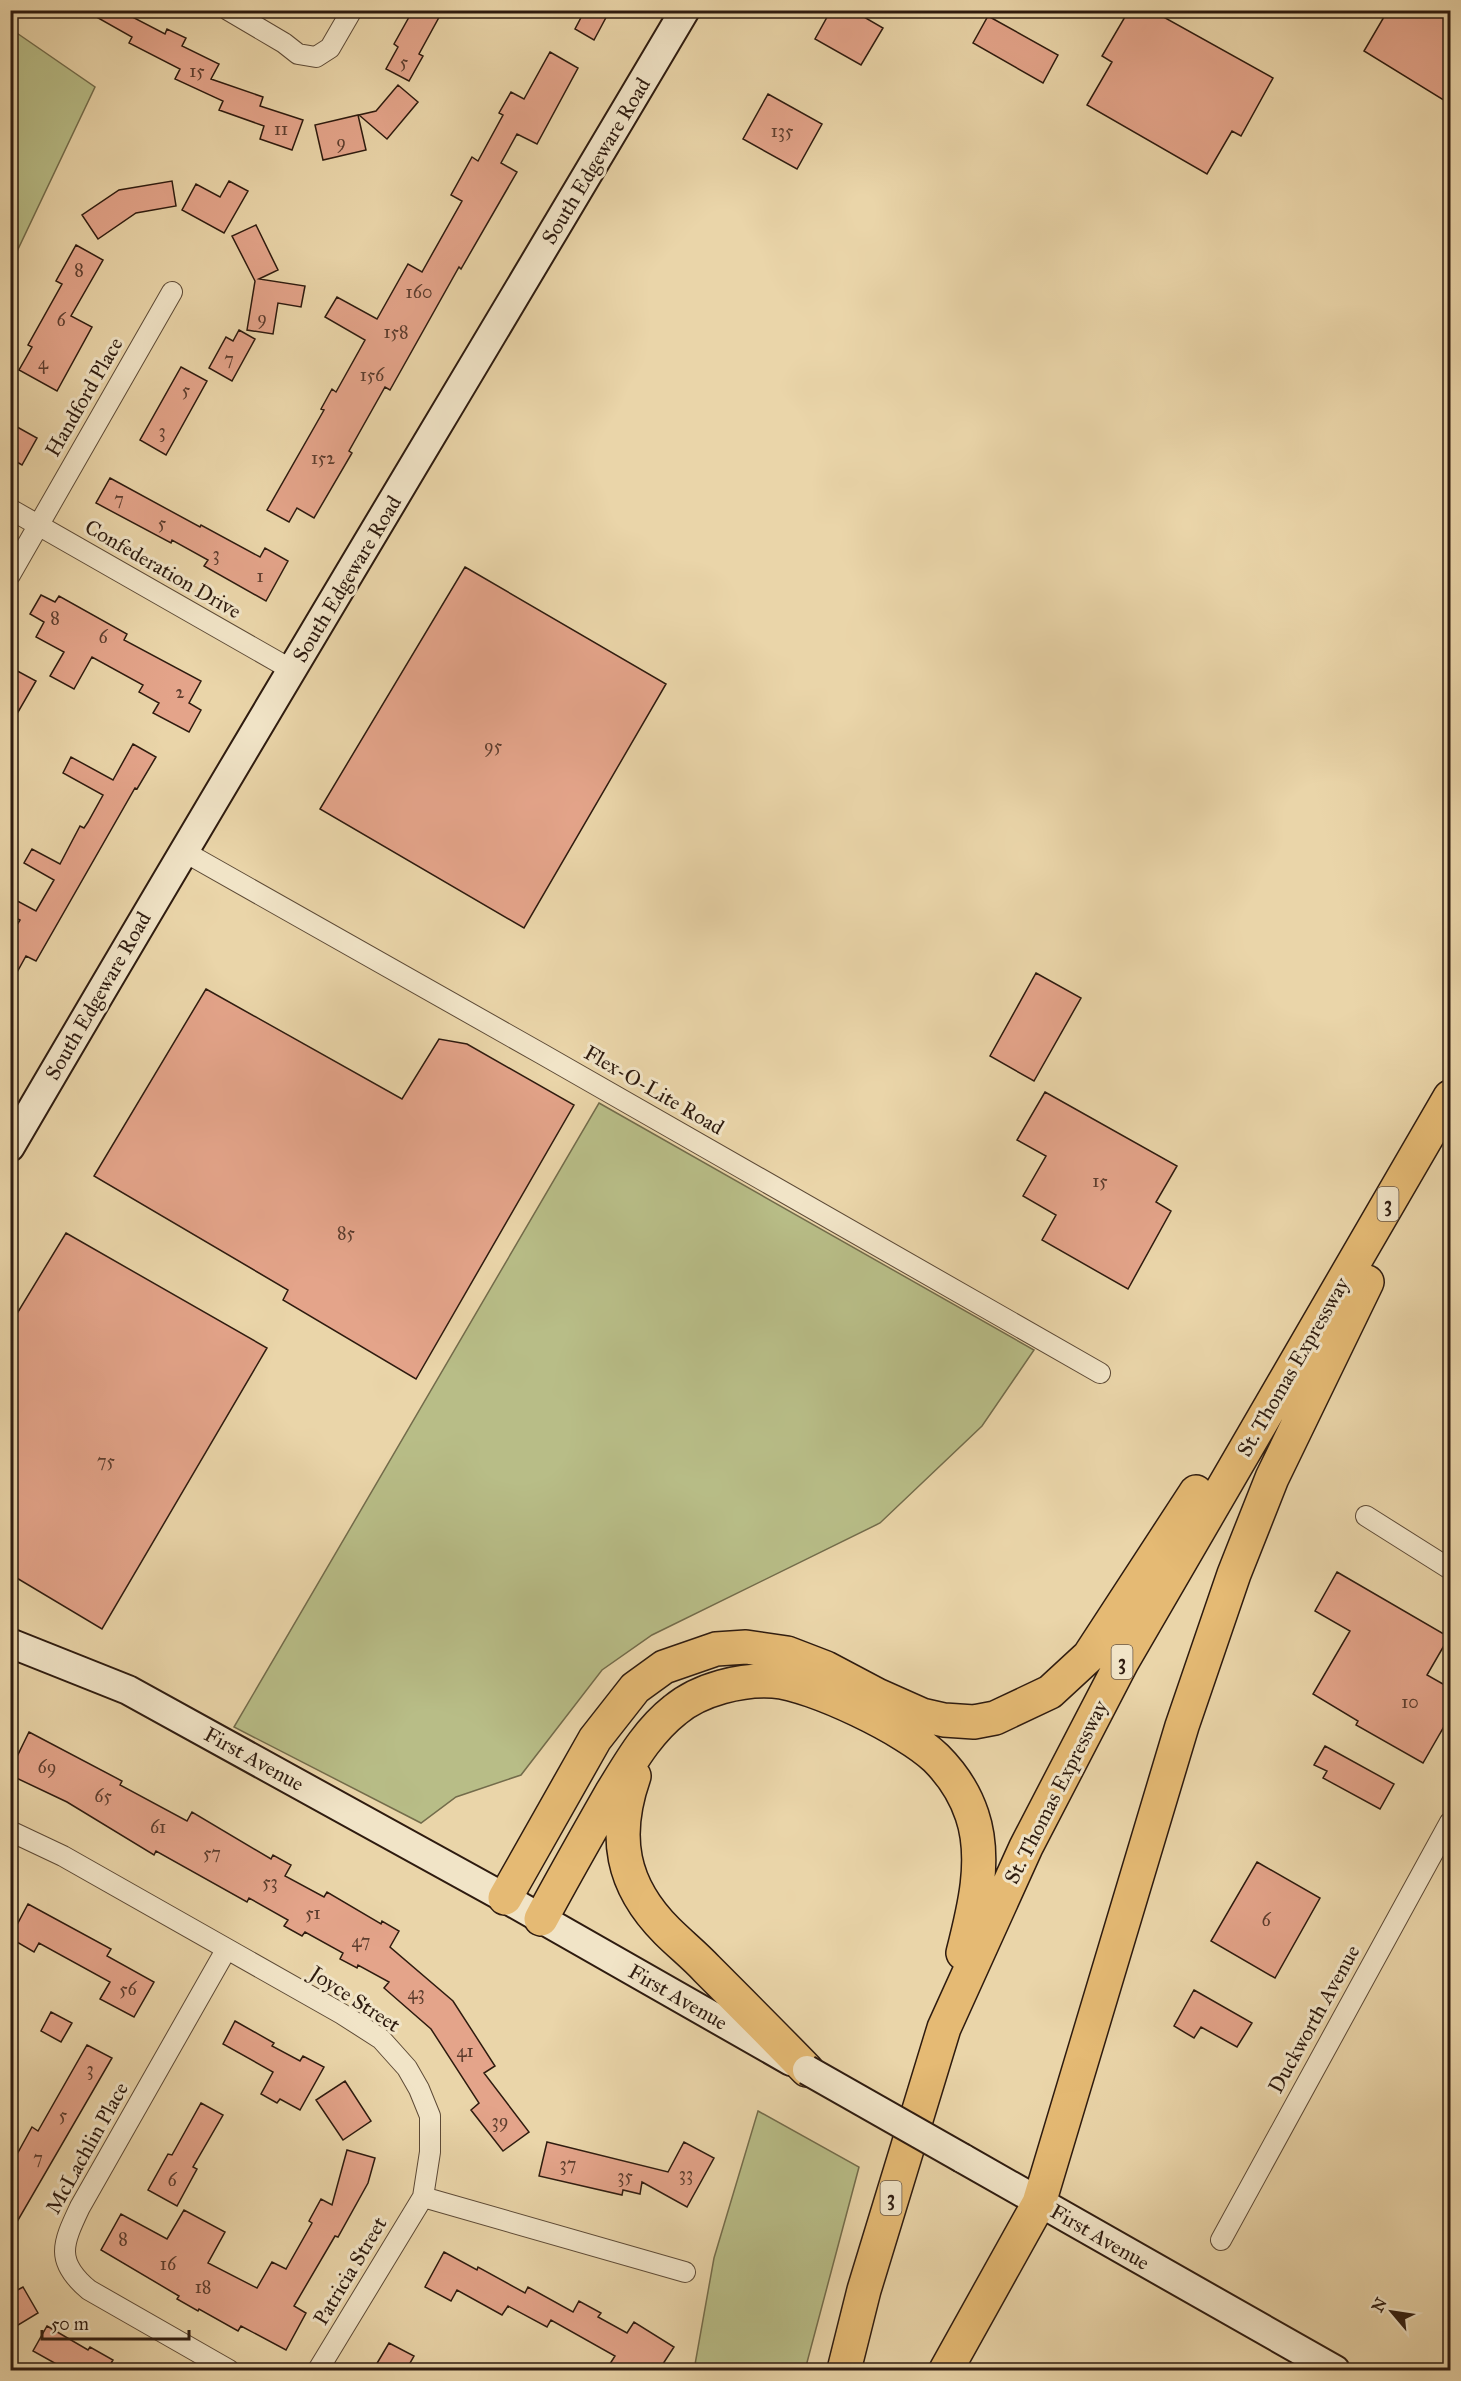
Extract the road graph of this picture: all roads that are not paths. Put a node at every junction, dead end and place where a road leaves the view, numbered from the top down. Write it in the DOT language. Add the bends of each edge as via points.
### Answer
graph roads {
  1 [pos="228,10"];
  2 [pos="352,10"];
  3 [pos="685,10"];
  4 [pos="172,292"];
  5 [pos="10,509"];
  6 [pos="39,525"];
  7 [pos="10,575"];
  8 [pos="292,670"];
  9 [pos="183,851"];
  10 [pos="1450,1097"];
  11 [pos="1450,1124"];
  12 [pos="10,1147"];
  13 [pos="1326,1311"];
  14 [pos="1100,1373"];
  15 [pos="1366,1516"];
  16 [pos="1450,1569"];
  17 [pos="10,1643"];
  18 [pos="662,1722"];
  19 [pos="1450,1822"];
  20 [pos="10,1831"];
  21 [pos="505,1898"];
  22 [pos="542,1919"];
  23 [pos="226,1950"];
  24 [pos="944,2028"];
  25 [pos="807,2070"];
  26 [pos="423,2197"];
  27 [pos="1039,2203"];
  28 [pos="1221,2240"];
  29 [pos="685,2272"];
  30 [pos="229,2370"];
  31 [pos="318,2370"];
  32 [pos="844,2370"];
  33 [pos="946,2370"];
  34 [pos="1335,2370"];
  1 -- 2 [label="street" via="298,54 316,57 330,48"];
  3 -- 8 [label="main road, South Edgeware Road"];
  4 -- 6 [label="street, Handford Place"];
  5 -- 6 [label="street, Confederation Drive"];
  6 -- 7 [label="street, Handford Place"];
  6 -- 8 [label="street, Confederation Drive"];
  8 -- 9 [label="main road, South Edgeware Road"];
  9 -- 12 [label="main road, South Edgeware Road"];
  9 -- 14 [label="street, Flex-O-Lite Road"];
  10 -- 13 [label="highway, St. Thomas Expressway / 3"];
  11 -- 27 [label="highway" via="1352,1310 1272,1478 1234,1574 1182,1726"];
  13 -- 21 [label="highway" via="1261,1389 1104,1636 1089,1656 1050,1692 995,1718 974,1722 944,1720 901,1706 787,1653 746,1647 716,1649 689,1657 664,1667 641,1683 614,1713 595,1739"];
  13 -- 24 [label="highway, St. Thomas Expressway / 3" via="1100,1704 1026,1847"];
  15 -- 16 [label="street"];
  17 -- 21 [label="main road, First Avenue" via="128,1690"];
  18 -- 22 [label="highway" via="629,1762"];
  18 -- 24 [label="highway" via="676,1709 710,1690 748,1680 775,1681 809,1688 844,1704 902,1734 935,1757 957,1783 972,1815 978,1848 970,1924"];
  18 -- 25 [label="highway" via="643,1752 625,1801 624,1858 636,1889 667,1931"];
  19 -- 28 [label="street, Duckworth Avenue"];
  20 -- 23 [label="street, Joyce Street" via="63,1856"];
  21 -- 22 [label="main road, First Avenue"];
  22 -- 25 [label="main road, First Avenue"];
  23 -- 26 [label="street, Joyce Street" via="342,2014 395,2052 419,2089 430,2115 430,2152"];
  23 -- 30 [label="street, McLachlin Place" via="80,2206 63,2245 70,2272 89,2290"];
  24 -- 32 [label="highway, St. Thomas Expressway / 3" via="867,2278"];
  25 -- 27 [label="main road, First Avenue, bridge"];
  26 -- 29 [label="street"];
  26 -- 31 [label="street, Patricia Street"];
  27 -- 33 [label="highway"];
  27 -- 34 [label="main road, First Avenue"];
}
